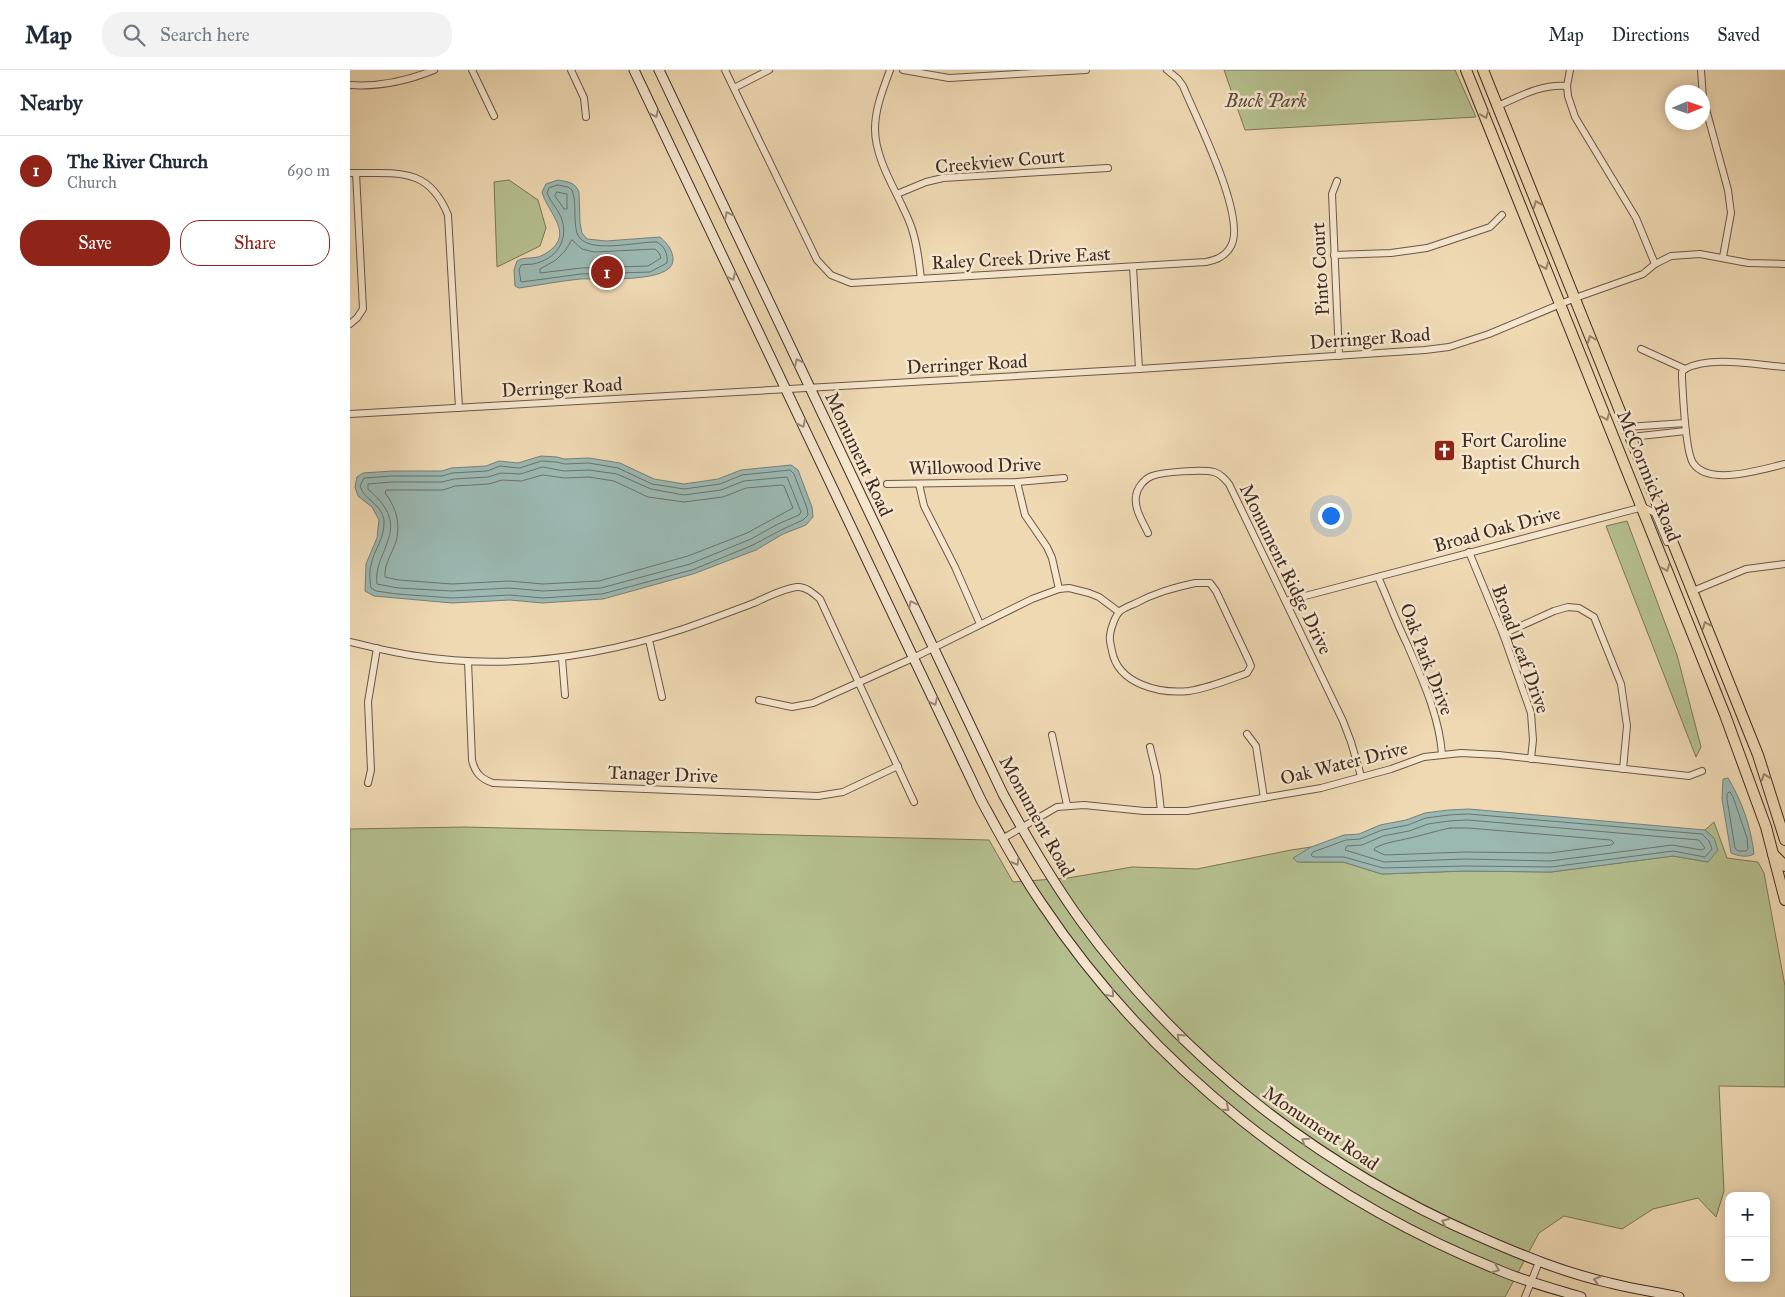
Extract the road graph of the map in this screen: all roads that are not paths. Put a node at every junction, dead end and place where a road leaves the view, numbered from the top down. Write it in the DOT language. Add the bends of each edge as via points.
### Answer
graph roads {
  1 [pos="434,70"];
  2 [pos="472,70"];
  3 [pos="571,70"];
  4 [pos="634,70"];
  5 [pos="659,70"];
  6 [pos="725,70"];
  7 [pos="769,70"];
  8 [pos="890,70"];
  9 [pos="903,70"];
  10 [pos="1086,70"];
  11 [pos="1168,70"];
  12 [pos="1466,70"];
  13 [pos="1483,70"];
  14 [pos="1570,70"];
  15 [pos="1701,70"];
  16 [pos="350,85"];
  17 [pos="1567,86"];
  18 [pos="734,88"];
  19 [pos="1498,106"];
  20 [pos="494,116"];
  21 [pos="586,118"];
  22 [pos="1108,168"];
  23 [pos="353,173"];
  24 [pos="1337,181"];
  25 [pos="897,194"];
  26 [pos="1502,215"];
  27 [pos="1334,255"];
  28 [pos="1723,257"];
  29 [pos="1655,264"];
  30 [pos="1785,264"];
  31 [pos="1133,267"];
  32 [pos="921,279"];
  33 [pos="1575,298"];
  34 [pos="1560,304"];
  35 [pos="350,324"];
  36 [pos="1641,349"];
  37 [pos="1339,356"];
  38 [pos="1785,367"];
  39 [pos="1139,369"];
  40 [pos="1685,369"];
  41 [pos="810,388"];
  42 [pos="785,389"];
  43 [pos="459,408"];
  44 [pos="350,414"];
  45 [pos="1685,423"];
  46 [pos="1686,431"];
  47 [pos="1629,432"];
  48 [pos="1785,464"];
  49 [pos="1064,478"];
  50 [pos="1017,482"];
  51 [pos="887,484"];
  52 [pos="919,484"];
  53 [pos="1643,507"];
  54 [pos="1148,533"];
  55 [pos="1469,552"];
  56 [pos="1785,564"];
  57 [pos="1683,568"];
  58 [pos="1378,576"];
  59 [pos="1059,589"];
  60 [pos="1693,591"];
  61 [pos="1286,601"];
  62 [pos="1119,612"];
  63 [pos="980,624"];
  64 [pos="1503,634"];
  65 [pos="648,640"];
  66 [pos="350,642"];
  67 [pos="377,648"];
  68 [pos="933,648"];
  69 [pos="562,658"];
  70 [pos="913,658"];
  71 [pos="468,661"];
  72 [pos="858,682"];
  73 [pos="566,695"];
  74 [pos="662,697"];
  75 [pos="759,700"];
  76 [pos="1247,734"];
  77 [pos="1052,735"];
  78 [pos="1150,746"];
  79 [pos="1442,754"];
  80 [pos="1531,759"];
  81 [pos="898,766"];
  82 [pos="1623,769"];
  83 [pos="1702,771"];
  84 [pos="1361,776"];
  85 [pos="368,784"];
  86 [pos="1264,798"];
  87 [pos="914,802"];
  88 [pos="1067,805"];
  89 [pos="1161,811"];
  90 [pos="1782,818"];
  91 [pos="1022,828"];
  92 [pos="1002,839"];
  93 [pos="1785,840"];
  94 [pos="1773,853"];
  95 [pos="1785,866"];
  96 [pos="1783,885"];
  97 [pos="1785,900"];
  98 [pos="1540,1262"];
  99 [pos="1531,1282"];
  100 [pos="1525,1297"];
  101 [pos="1581,1297"];
  102 [pos="1678,1297"];
  1 -- 16 [label="street" via="407,80 372,86"];
  2 -- 20 [label="street"];
  3 -- 21 [label="street" via="584,98"];
  4 -- 42 [label="main road, Monument Road, one-way"];
  41 -- 5 [label="main road, Monument Road, one-way"];
  6 -- 18 [label="street"];
  7 -- 18 [label="street"];
  8 -- 25 [label="street" via="875,130 879,152"];
  9 -- 10 [label="street" via="949,78"];
  11 -- 31 [label="street, Raley Creek Drive East" via="1183,86 1230,199 1234,228 1232,243 1231,248 1215,261"];
  12 -- 34 [label="main road, McCormick Road, one-way"];
  13 -- 19 [label="main road, McCormick Road"];
  14 -- 17 [label="street"];
  15 -- 28 [label="street" via="1703,98 1728,190 1731,214"];
  17 -- 19 [label="street" via="1536,89"];
  17 -- 29 [label="street" via="1575,117 1636,218"];
  18 -- 32 [label="street, Raley Creek Drive East" via="808,244 831,275 851,283"];
  33 -- 19 [label="main road, McCormick Road, one-way"];
  22 -- 25 [label="street, Creekview Court" via="943,178"];
  23 -- 35 [label="street" via="363,308"];
  23 -- 43 [label="street" via="390,172 422,181 437,193 448,215"];
  24 -- 27 [label="street, Pinto Court" via="1332,194"];
  25 -- 32 [label="street" via="911,227"];
  26 -- 27 [label="street" via="1490,227 1428,248"];
  27 -- 37 [label="street, Pinto Court"];
  28 -- 29 [label="street, Derringer Road" via="1681,254"];
  28 -- 30 [label="street, Derringer Road" via="1748,263"];
  29 -- 33 [label="street, Derringer Road" via="1643,274"];
  31 -- 32 [label="street, Raley Creek Drive East"];
  31 -- 39 [label="street"];
  33 -- 34 [label="street, Derringer Road"];
  47 -- 33 [label="main road, McCormick Road, one-way"];
  34 -- 37 [label="street, Derringer Road" via="1449,347"];
  34 -- 53 [label="main road, McCormick Road, one-way"];
  36 -- 40 [label="street"];
  37 -- 39 [label="street, Derringer Road"];
  38 -- 40 [label="street" via="1712,362"];
  39 -- 41 [label="street, Derringer Road"];
  40 -- 45 [label="street" via="1682,372"];
  41 -- 42 [label="street, Derringer Road"];
  68 -- 41 [label="main road, Monument Road, one-way"];
  42 -- 43 [label="street, Derringer Road"];
  42 -- 70 [label="main road, Monument Road, one-way"];
  43 -- 44 [label="street, Derringer Road"];
  45 -- 46 [label="street"];
  45 -- 47 [label="street"];
  46 -- 47 [label="street"];
  46 -- 48 [label="street" via="1691,460 1711,475 1730,475"];
  47 -- 57 [label="main road, McCormick Road"];
  49 -- 50 [label="street, Willowood Drive"];
  50 -- 52 [label="street, Willowood Drive"];
  50 -- 59 [label="street" via="1025,515 1052,558"];
  51 -- 52 [label="street, Willowood Drive"];
  52 -- 63 [label="street" via="924,506"];
  53 -- 55 [label="street, Broad Oak Drive"];
  53 -- 57 [label="street" via="1655,513 1670,549"];
  53 -- 94 [label="main road, McCormick Road, one-way" via="1744,763"];
  54 -- 61 [label="street, Monument Ridge Drive" via="1136,502 1138,488 1144,481 1151,476 1197,470 1222,475"];
  55 -- 58 [label="street, Broad Oak Drive"];
  55 -- 64 [label="street, Broad Leaf Drive"];
  56 -- 60 [label="street" via="1746,569"];
  57 -- 60 [label="main road, McCormick Road"];
  58 -- 61 [label="street, Broad Oak Drive"];
  58 -- 79 [label="street, Oak Park Drive" via="1432,707"];
  59 -- 62 [label="street" via="1090,593"];
  59 -- 63 [label="street"];
  90 -- 60 [label="main road, McCormick Road, one-way"];
  61 -- 84 [label="street, Monument Ridge Drive" via="1343,721"];
  62 -- 62 [label="street" via="1111,628 1112,654 1121,670 1148,687 1189,691 1247,673 1251,666 1210,583 1162,590"];
  63 -- 68 [label="street"];
  64 -- 80 [label="street, Broad Leaf Drive" via="1532,713"];
  64 -- 82 [label="street" via="1568,607 1585,610 1594,617 1621,684 1626,710"];
  65 -- 69 [label="street"];
  65 -- 72 [label="street" via="798,587 811,591 820,599"];
  65 -- 74 [label="street"];
  66 -- 67 [label="street"];
  67 -- 71 [label="street"];
  67 -- 85 [label="street" via="368,702 371,770"];
  68 -- 70 [label="street"];
  68 -- 91 [label="main road, Monument Road"];
  69 -- 71 [label="street"];
  69 -- 73 [label="street"];
  70 -- 72 [label="street"];
  70 -- 92 [label="main road, Monument Road, one-way"];
  71 -- 81 [label="street, Tanager Drive" via="472,760 481,777 493,784 818,796 843,792"];
  72 -- 75 [label="street" via="804,706 780,706"];
  72 -- 81 [label="street"];
  76 -- 86 [label="street" via="1256,746"];
  77 -- 88 [label="street"];
  78 -- 89 [label="street"];
  79 -- 80 [label="street, Oak Water Drive"];
  79 -- 84 [label="street, Oak Water Drive"];
  80 -- 82 [label="street, Oak Water Drive"];
  81 -- 87 [label="street"];
  82 -- 83 [label="street, Oak Water Drive" via="1689,776"];
  84 -- 86 [label="street, Oak Water Drive" via="1320,788"];
  86 -- 89 [label="street, Oak Water Drive" via="1187,811"];
  88 -- 89 [label="street, Oak Water Drive"];
  88 -- 91 [label="street, Oak Water Drive" via="1057,807"];
  90 -- 93 [label="main road, McCormick Road"];
  91 -- 92 [label="street, Oak Water Drive"];
  98 -- 91 [label="main road, Monument Road, one-way" via="1436,1218 1388,1193 1301,1139 1260,1107 1210,1065 1124,976 1064,897"];
  92 -- 99 [label="main road, Monument Road, one-way" via="1042,904 1127,1014 1220,1104 1342,1193 1427,1238"];
  94 -- 95 [label="main road"];
  94 -- 96 [label="main road, McCormick Road"];
  96 -- 97 [label="main road, McCormick Road"];
  98 -- 99 [label="street"];
  102 -- 98 [label="main road, Monument Road, one-way" via="1609,1283"];
  99 -- 100 [label="street"];
  99 -- 101 [label="main road, Monument Road"];
}
